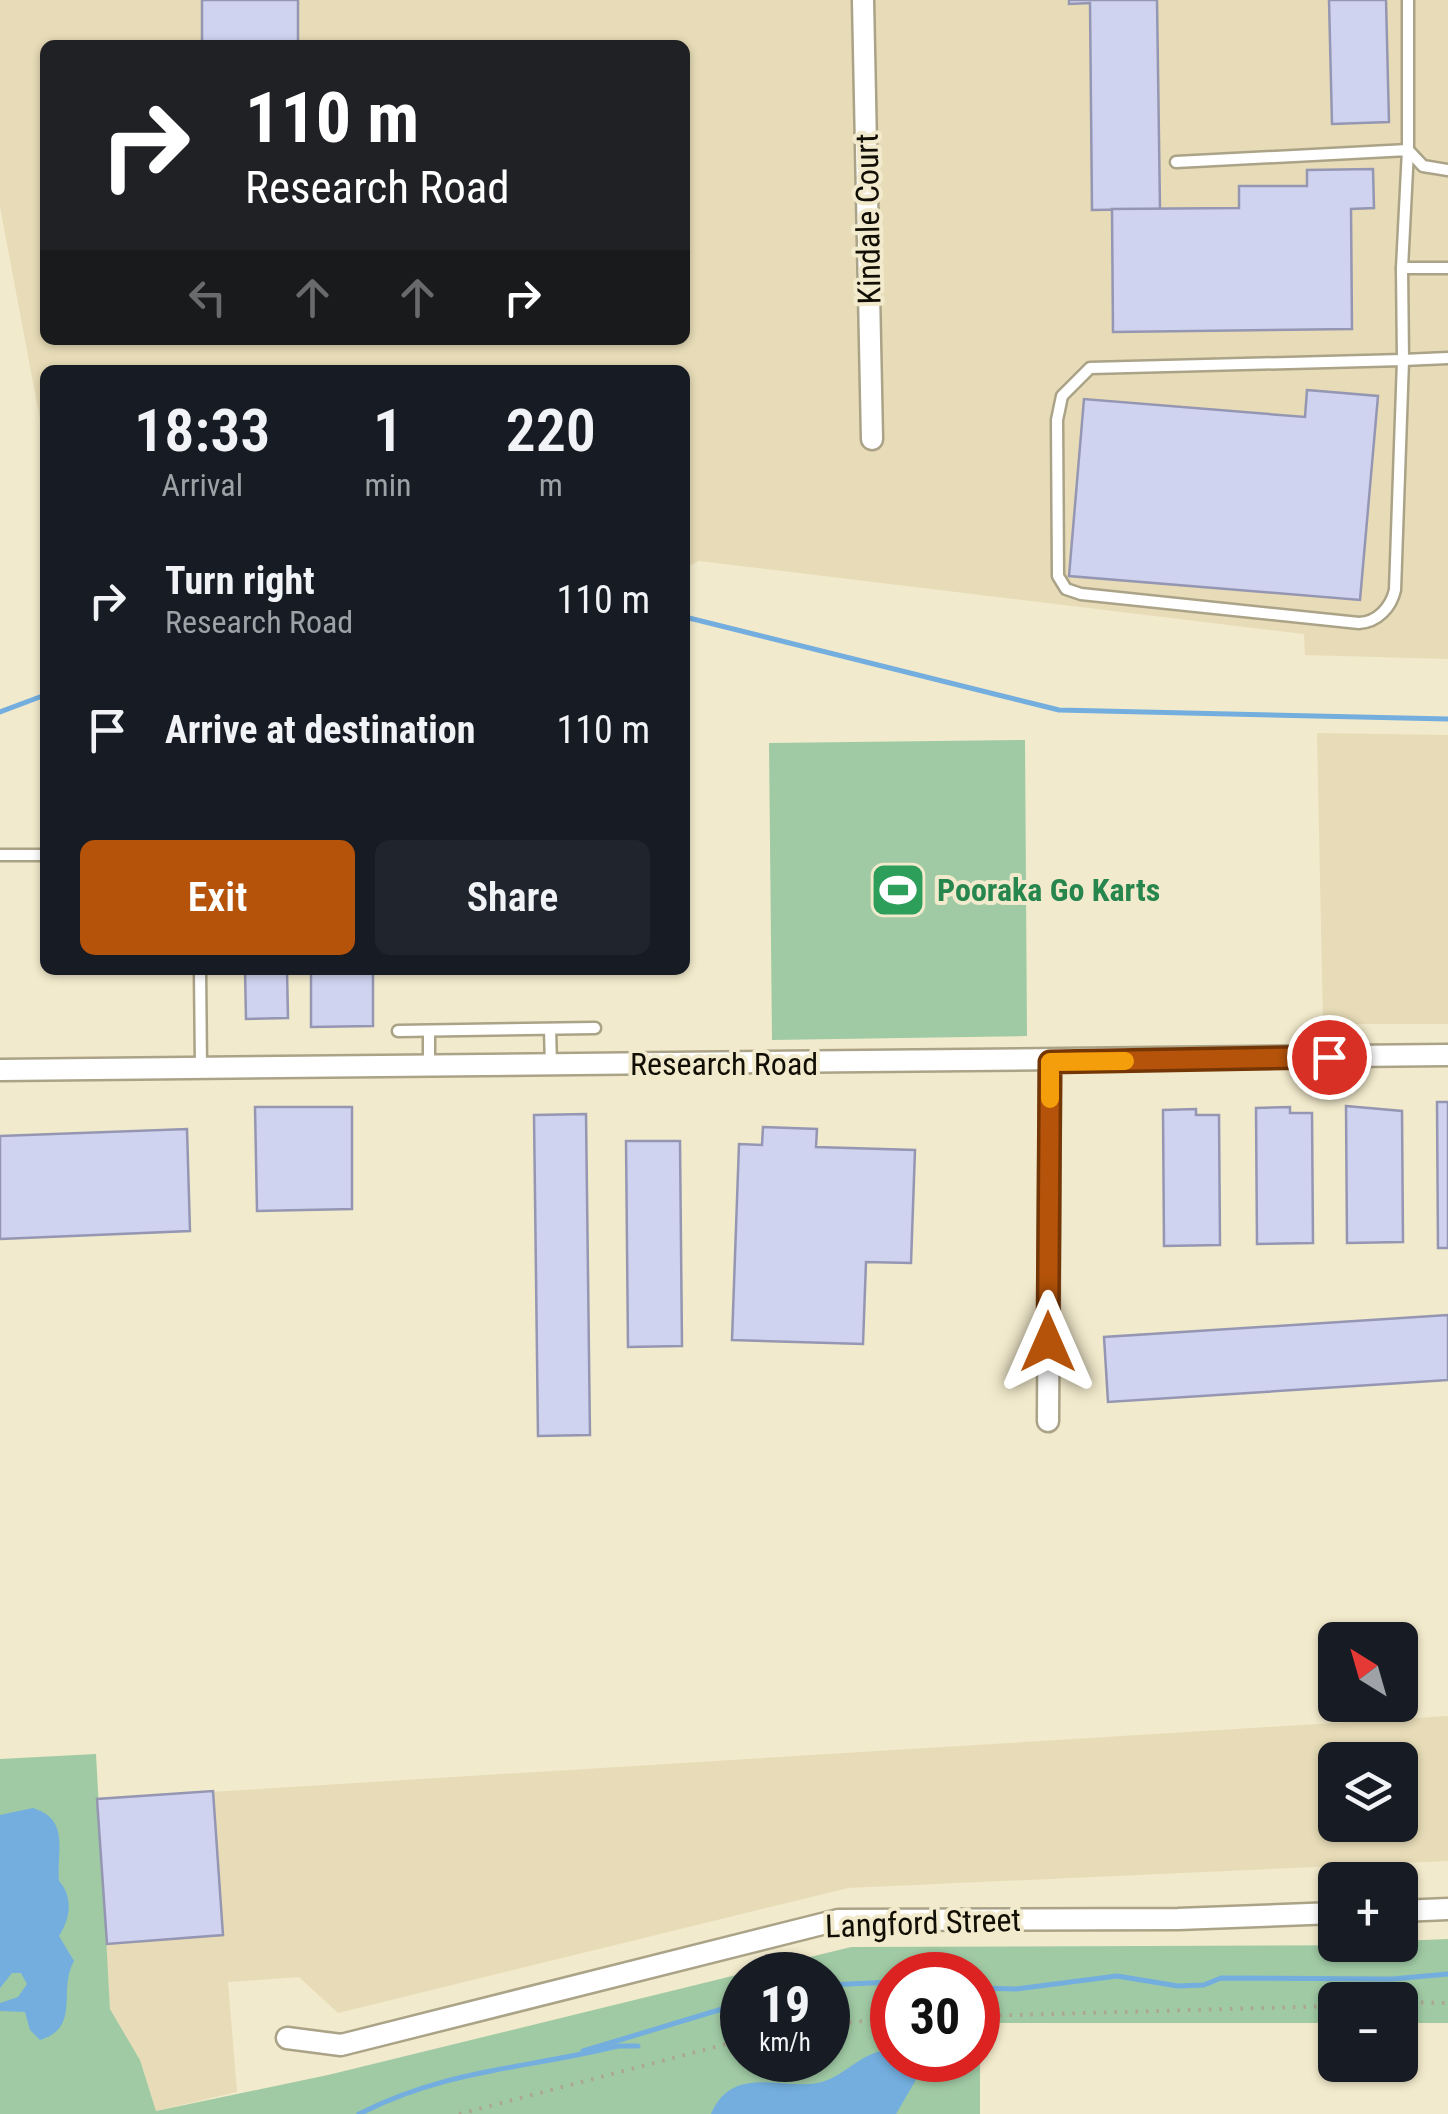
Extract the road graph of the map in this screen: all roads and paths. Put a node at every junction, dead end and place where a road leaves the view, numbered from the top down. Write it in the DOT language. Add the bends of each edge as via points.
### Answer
graph roads {
  1 [pos="864,0"];
  2 [pos="1408,0"];
  3 [pos="1408,150"];
  4 [pos="1176,162"];
  5 [pos="1448,170"];
  6 [pos="1402,268"];
  7 [pos="1448,268"];
  8 [pos="1448,358"];
  9 [pos="1403,360"];
  10 [pos="872,438"];
  11 [pos="0,855"];
  12 [pos="40,855"];
  13 [pos="200,975"];
  14 [pos="550,1028"];
  15 [pos="595,1028"];
  16 [pos="429,1031"];
  17 [pos="398,1032"];
  18 [pos="1448,1055"];
  19 [pos="1050,1062"];
  20 [pos="430,1066"];
  21 [pos="550,1066"];
  22 [pos="201,1069"];
  23 [pos="0,1070"];
  24 [pos="1048,1421"];
  25 [pos="1448,1909"];
  26 [pos="1418,1910"];
  27 [pos="1318,1915"];
  28 [pos="1418,2002"];
  29 [pos="1448,2003"];
  30 [pos="1318,2006"];
  31 [pos="1000,2015"];
  32 [pos="287,2038"];
  33 [pos="720,2046"];
  34 [pos="459,2114"];
  1 -- 10 [label="street, Kindale Court"];
  2 -- 3 [label="lane"];
  3 -- 4 [label="lane"];
  3 -- 5 [label="lane" via="1423,166"];
  3 -- 6 [label="lane"];
  6 -- 7 [label="lane"];
  6 -- 9 [label="lane"];
  8 -- 9 [label="lane"];
  9 -- 9 [label="lane" via="1395,590 1377,617 1359,623 1080,594 1058,576 1057,420 1062,396 1090,368"];
  11 -- 12 [label="lane"];
  13 -- 22 [label="lane"];
  14 -- 15 [label="lane"];
  14 -- 16 [label="lane"];
  14 -- 21 [label="lane"];
  16 -- 17 [label="lane"];
  16 -- 20 [label="lane"];
  18 -- 19 [label="street, Research Road"];
  19 -- 21 [label="street, Research Road"];
  19 -- 24 [label="street"];
  20 -- 21 [label="street, Research Road"];
  20 -- 22 [label="street, Research Road"];
  22 -- 23 [label="street, Research Road"];
  25 -- 26 [label="street"];
  27 -- 32 [label="street, Langford Street" via="838,1920 341,2045"];
  28 -- 29 [label="path"];
  30 -- 31 [label="path"];
  33 -- 34 [label="path"];
}
